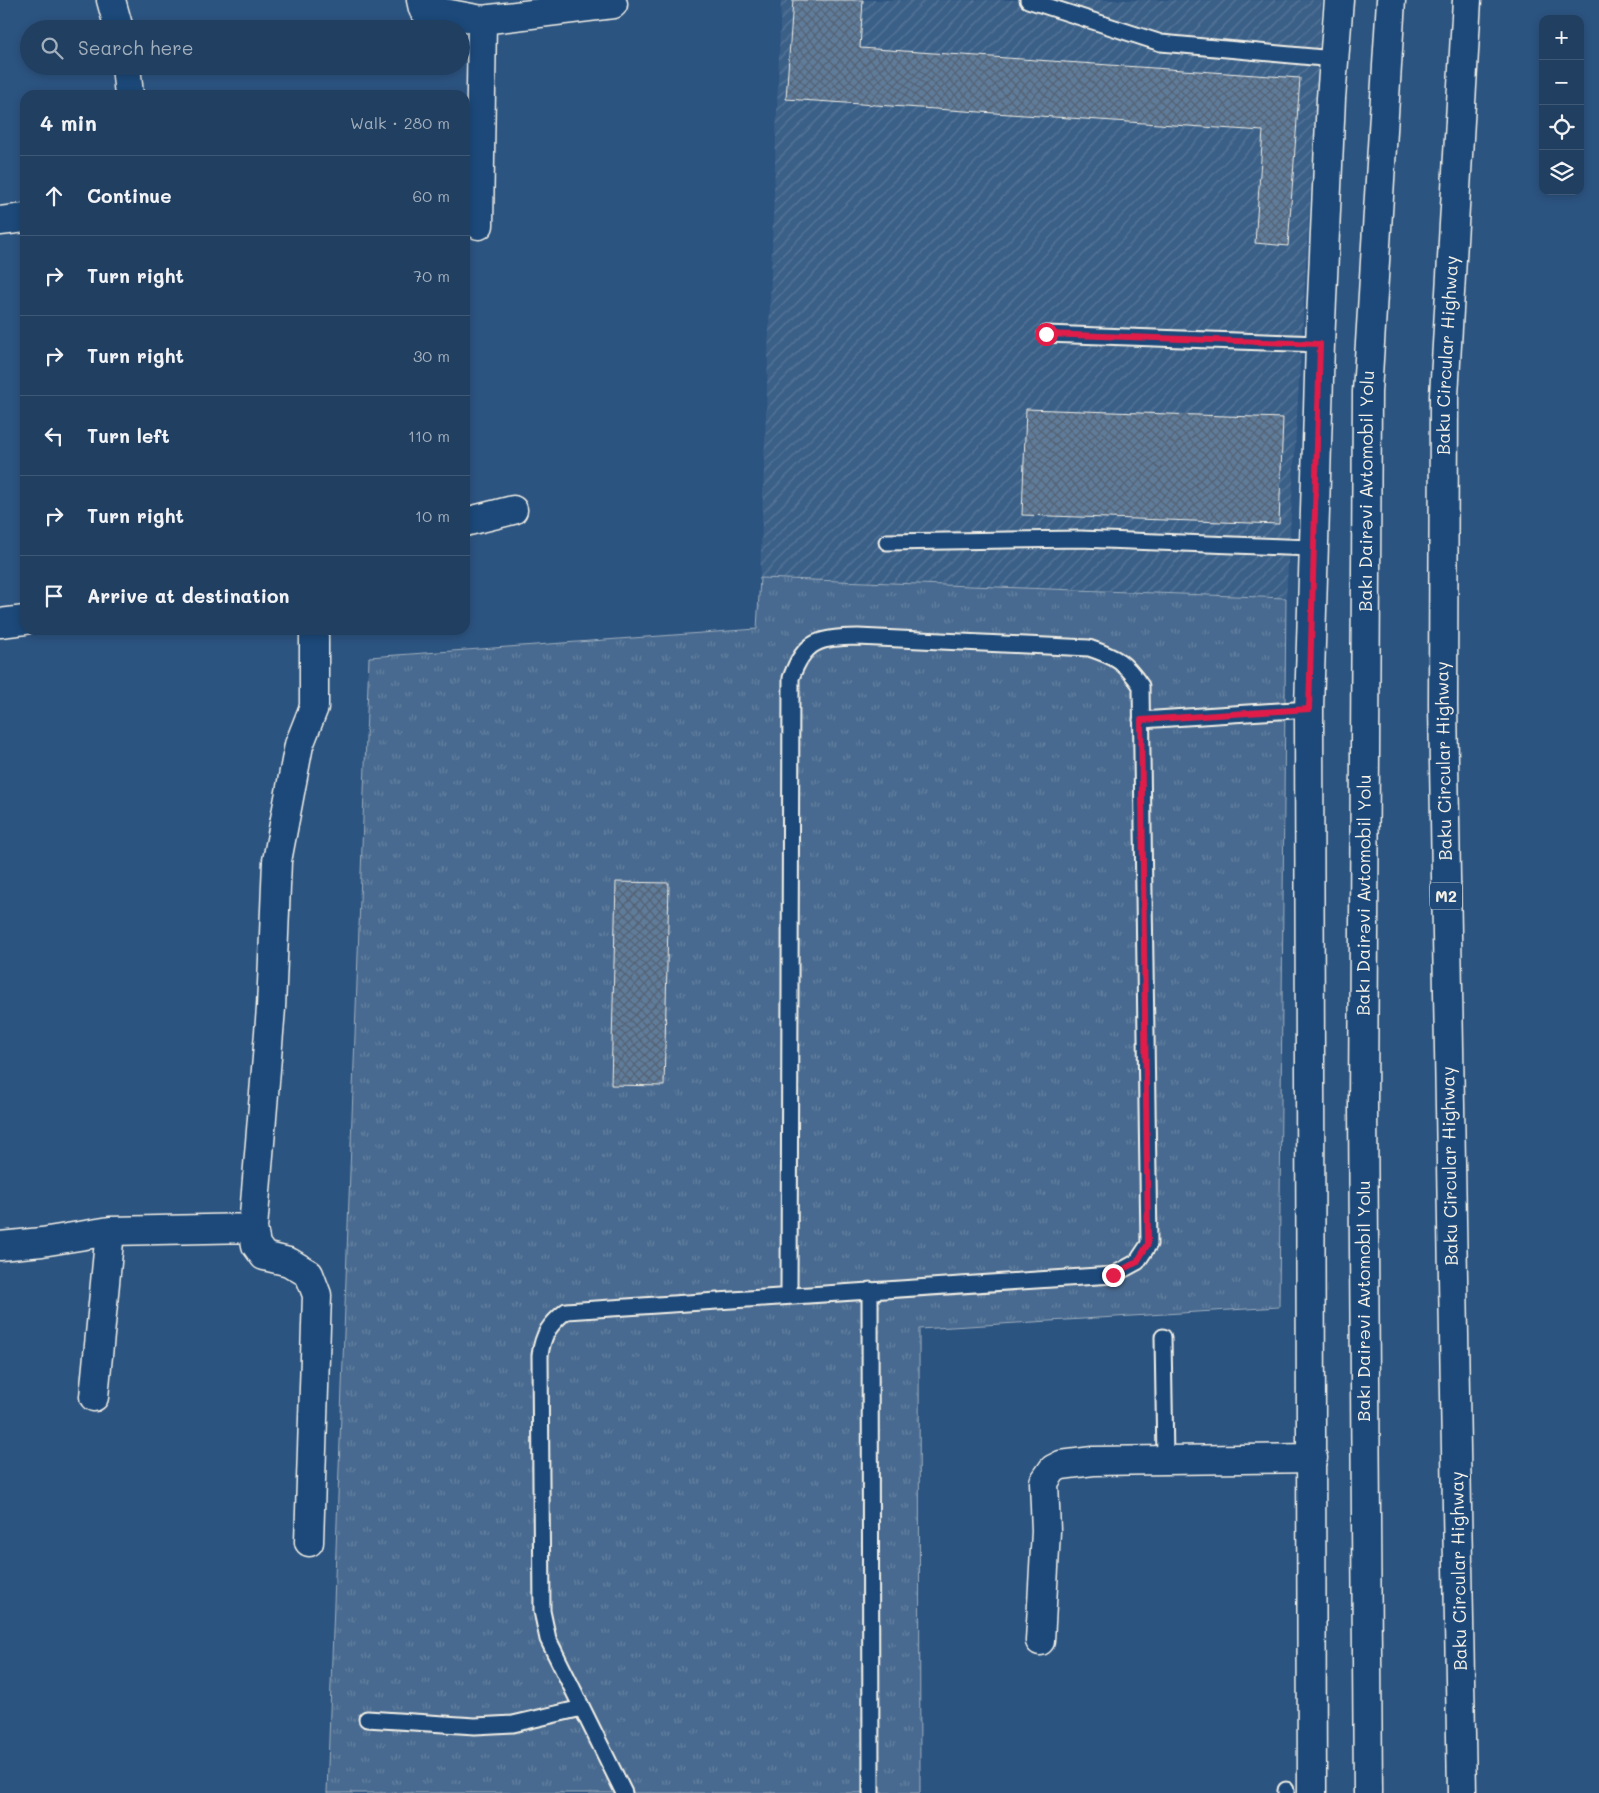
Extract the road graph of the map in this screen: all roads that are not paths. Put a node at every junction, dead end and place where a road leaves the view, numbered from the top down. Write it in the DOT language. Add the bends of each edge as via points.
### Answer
graph roads {
  1 [pos="111,0"];
  2 [pos="421,0"];
  3 [pos="1028,0"];
  4 [pos="1339,0"];
  5 [pos="1391,0"];
  6 [pos="1467,0"];
  7 [pos="613,4"];
  8 [pos="117,20"];
  9 [pos="482,20"];
  10 [pos="1334,59"];
  11 [pos="127,75"];
  12 [pos="128,90"];
  13 [pos="20,219"];
  14 [pos="0,221"];
  15 [pos="479,225"];
  16 [pos="1046,334"];
  17 [pos="1320,344"];
  18 [pos="513,510"];
  19 [pos="470,521"];
  20 [pos="887,542"];
  21 [pos="1312,548"];
  22 [pos="20,621"];
  23 [pos="0,623"];
  24 [pos="314,635"];
  25 [pos="1309,709"];
  26 [pos="1141,720"];
  27 [pos="253,1228"];
  28 [pos="110,1231"];
  29 [pos="0,1246"];
  30 [pos="870,1290"];
  31 [pos="788,1295"];
  32 [pos="1163,1337"];
  33 [pos="94,1397"];
  34 [pos="1313,1458"];
  35 [pos="1166,1459"];
  36 [pos="309,1542"];
  37 [pos="1040,1641"];
  38 [pos="582,1708"];
  39 [pos="367,1719"];
  40 [pos="1294,1792"];
  41 [pos="624,1793"];
  42 [pos="871,1793"];
  43 [pos="1368,1793"];
  44 [pos="1462,1793"];
  1 -- 8 [label="main road"];
  2 -- 9 [label="main road" via="423,9"];
  3 -- 10 [label="lane" via="1161,43"];
  4 -- 10 [label="main road"];
  5 -- 43 [label="main road, Bakı Dairəvi Avtomobil Yolu" via="1367,392 1363,1107"];
  6 -- 44 [label="main road, Baku Circular Highway / M2" via="1444,396 1443,705"];
  7 -- 9 [label="main road"];
  9 -- 15 [label="main road"];
  10 -- 17 [label="main road"];
  11 -- 12 [label="main road"];
  13 -- 14 [label="main road"];
  16 -- 17 [label="lane"];
  17 -- 21 [label="main road"];
  18 -- 19 [label="main road"];
  20 -- 21 [label="lane" via="1080,539"];
  21 -- 25 [label="main road"];
  22 -- 23 [label="main road"];
  24 -- 27 [label="main road" via="314,707 299,745 277,861 272,1008"];
  25 -- 26 [label="lane"];
  25 -- 34 [label="main road"];
  26 -- 30 [label="lane" via="1148,1244 1137,1262 1113,1275"];
  26 -- 31 [label="lane" via="1141,686 1130,668 1114,656 1089,648 830,637 811,645 798,658 791,678"];
  27 -- 28 [label="main road"];
  27 -- 36 [label="main road" via="256,1245 264,1256 289,1262 309,1274 316,1295"];
  28 -- 29 [label="main road"];
  28 -- 33 [label="main road"];
  30 -- 31 [label="lane"];
  30 -- 42 [label="lane"];
  31 -- 38 [label="lane" via="566,1311 550,1324 543,1337 540,1355 542,1611 548,1639"];
  32 -- 35 [label="lane"];
  34 -- 35 [label="main road"];
  34 -- 40 [label="main road"];
  35 -- 37 [label="main road" via="1070,1463 1053,1469 1048,1475 1044,1482 1046,1531"];
  38 -- 39 [label="lane" via="513,1724 475,1726"];
  38 -- 41 [label="lane"];
}
